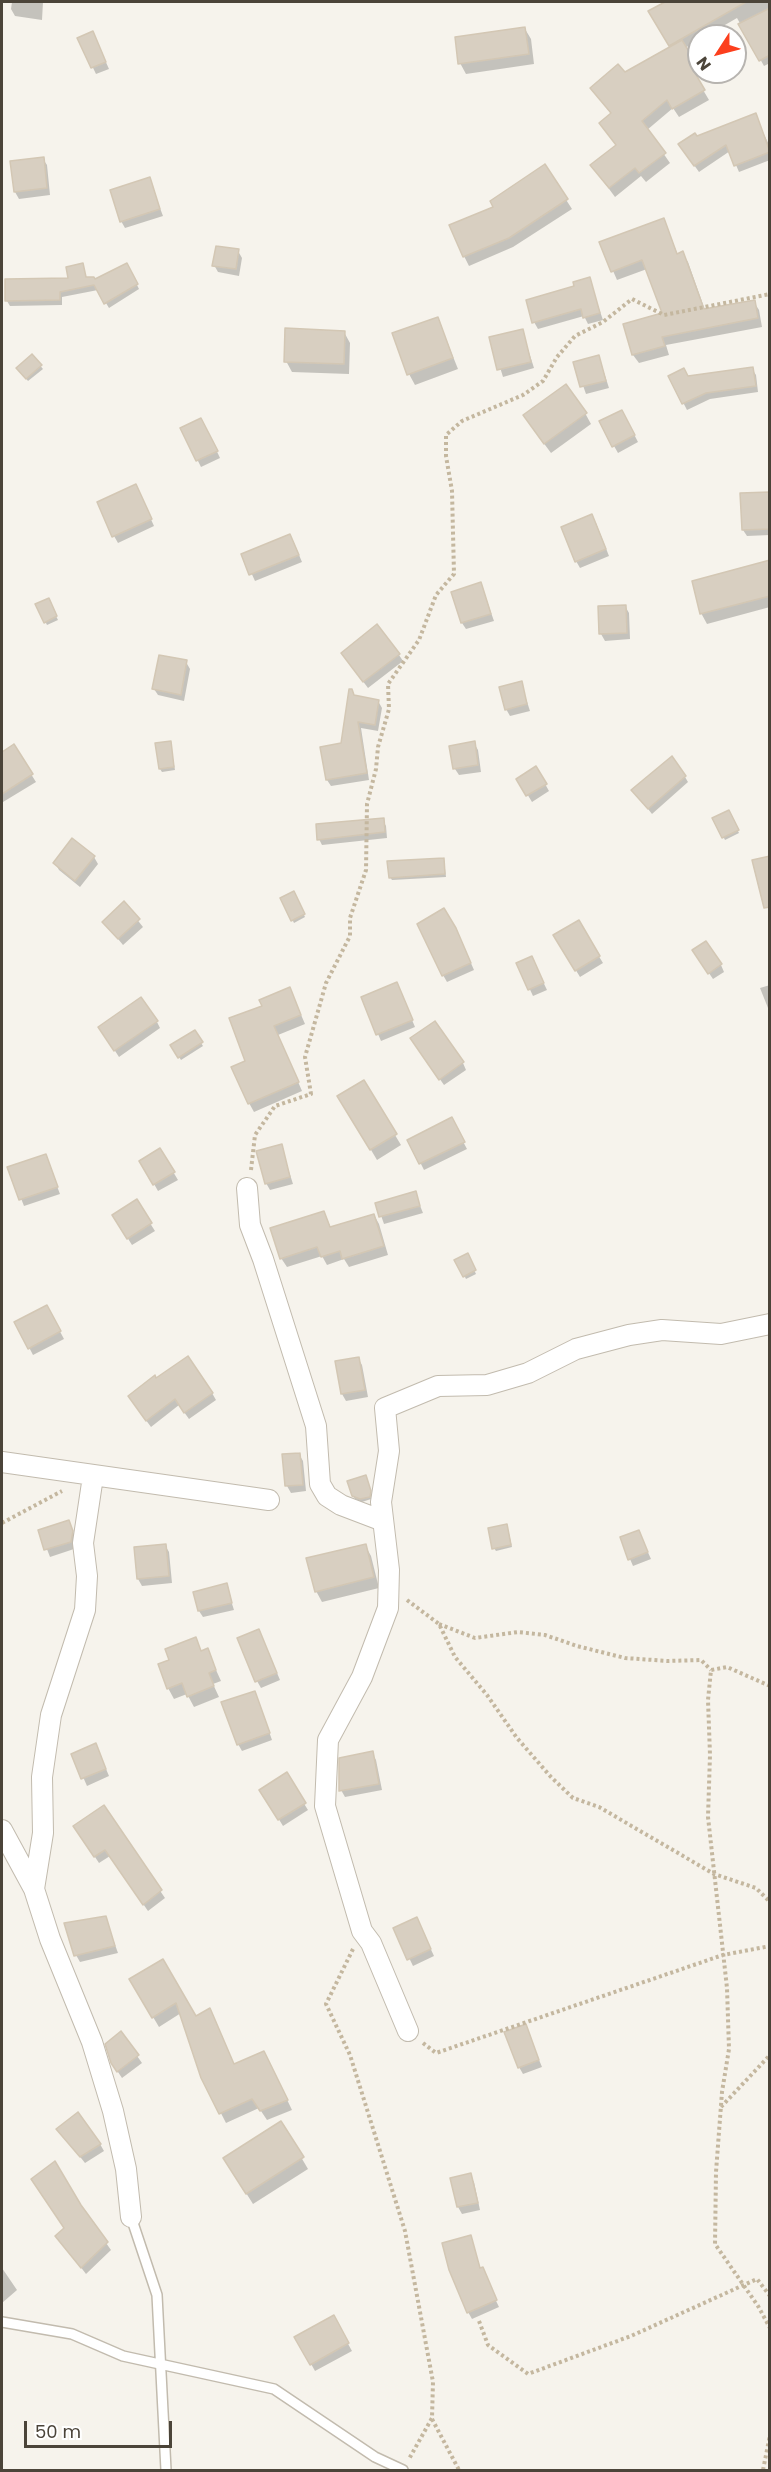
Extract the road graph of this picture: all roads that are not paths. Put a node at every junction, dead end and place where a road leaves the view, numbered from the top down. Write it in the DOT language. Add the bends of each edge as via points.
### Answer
graph roads {
  1 [pos="247,1188"];
  2 [pos="770,1324"];
  3 [pos="2,1462"];
  4 [pos="94,1480"];
  5 [pos="269,1500"];
  6 [pos="383,1521"];
  7 [pos="2,1830"];
  8 [pos="34,1889"];
  9 [pos="408,2031"];
  10 [pos="131,2217"];
  11 [pos="2,2322"];
  12 [pos="162,2364"];
  13 [pos="166,2470"];
  14 [pos="403,2470"];
  1 -- 6 [label="street" via="250,1225 316,1426 320,1484 327,1496 341,1505"];
  2 -- 6 [label="street" via="721,1334 662,1330 628,1335 576,1349 528,1373 487,1385 438,1386 385,1408 389,1451 381,1502"];
  3 -- 4 [label="street"];
  4 -- 5 [label="street"];
  4 -- 8 [label="street" via="83,1543 86,1610 51,1715 42,1777 43,1833"];
  6 -- 9 [label="street" via="388,1608 362,1677 328,1740 325,1806 362,1932 371,1943"];
  7 -- 8 [label="street"];
  8 -- 10 [label="street" via="92,2042 113,2111 126,2169"];
  10 -- 12 [label="lane" via="157,2295"];
  11 -- 12 [label="lane" via="72,2334 123,2356"];
  12 -- 13 [label="lane"];
  12 -- 14 [label="lane" via="274,2389 375,2457"];
}
